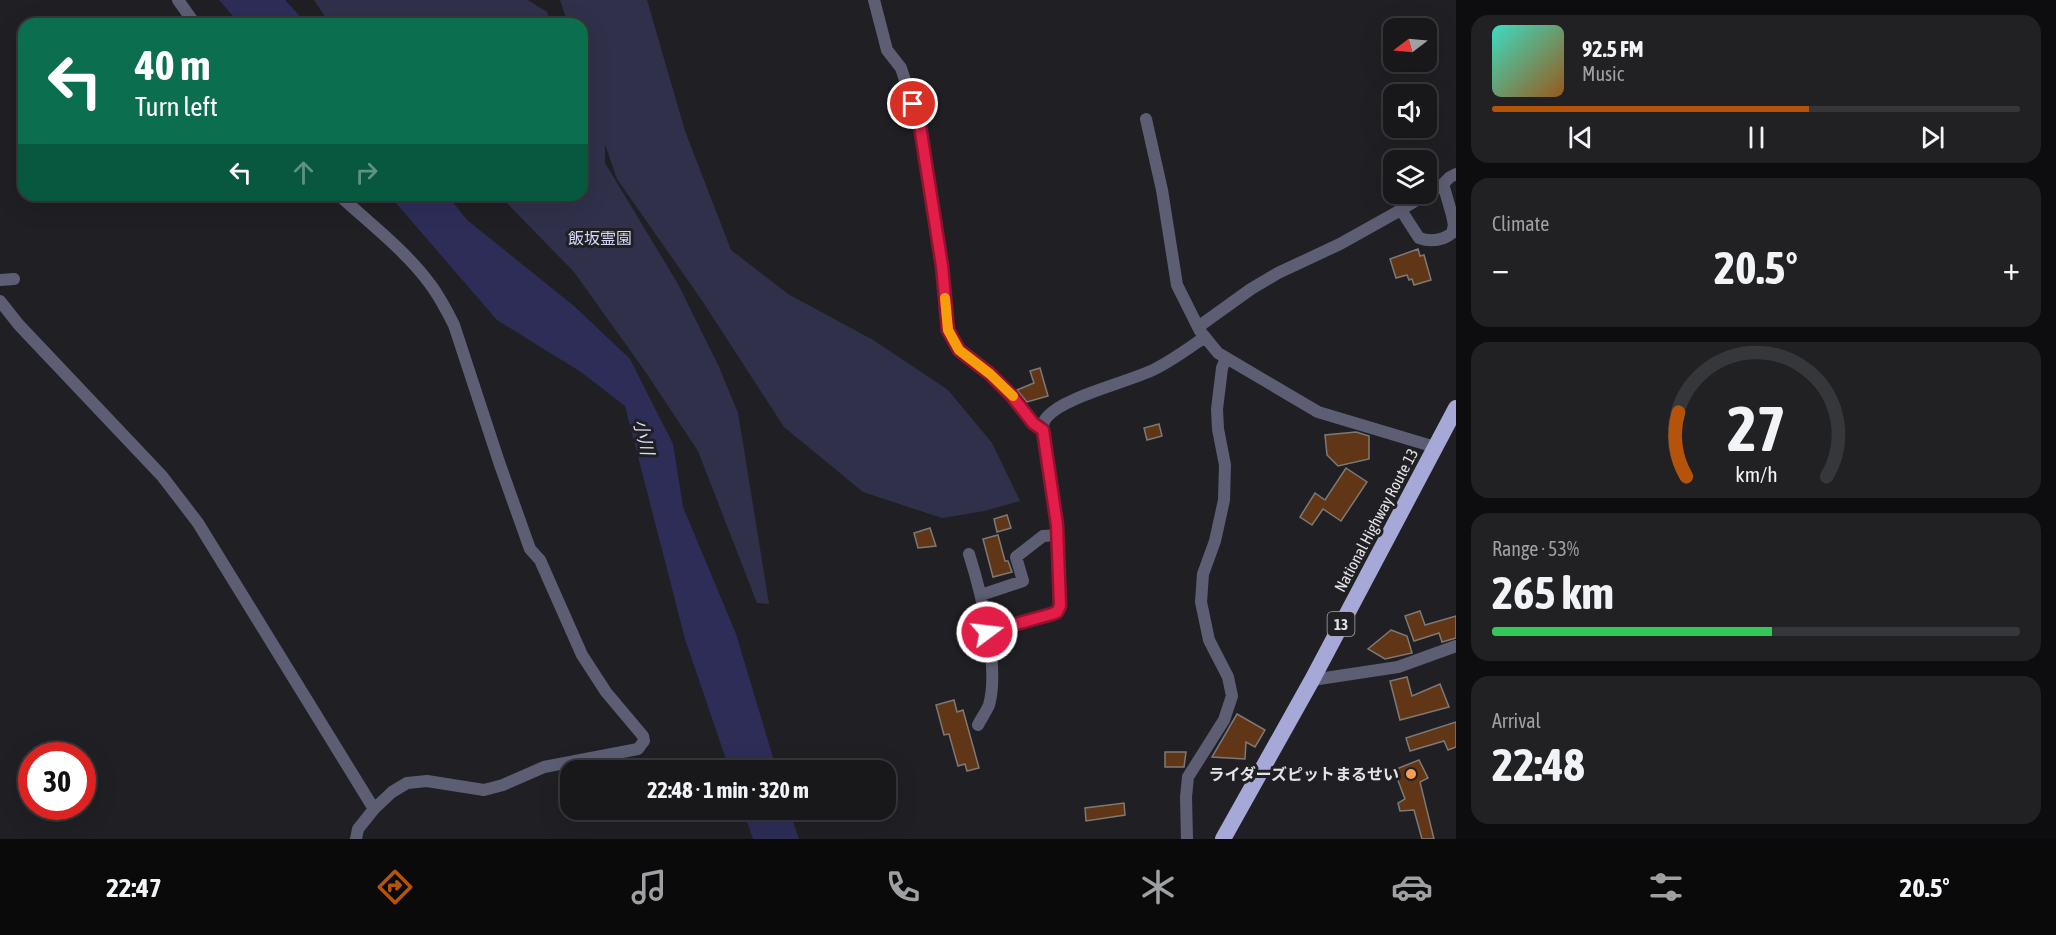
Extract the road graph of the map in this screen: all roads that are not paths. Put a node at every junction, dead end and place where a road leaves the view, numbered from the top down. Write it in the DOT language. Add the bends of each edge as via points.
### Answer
graph roads {
  1 [pos="178,0"];
  2 [pos="874,0"];
  3 [pos="191,18"];
  4 [pos="1146,119"];
  5 [pos="1456,174"];
  6 [pos="1443,184"];
  7 [pos="345,201"];
  8 [pos="1401,210"];
  9 [pos="14,279"];
  10 [pos="0,280"];
  11 [pos="0,301"];
  12 [pos="1201,332"];
  13 [pos="1226,358"];
  14 [pos="1456,408"];
  15 [pos="1043,430"];
  16 [pos="1435,447"];
  17 [pos="1058,535"];
  18 [pos="969,554"];
  19 [pos="981,595"];
  20 [pos="987,632"];
  21 [pos="1456,646"];
  22 [pos="1312,680"];
  23 [pos="978,726"];
  24 [pos="374,809"];
  25 [pos="356,839"];
  26 [pos="1187,839"];
  27 [pos="1223,839"];
  1 -- 3 [label="street"];
  2 -- 15 [label="street" via="887,50 901,68 920,126 948,330 959,350 990,374"];
  4 -- 12 [label="street" via="1177,285"];
  5 -- 6 [label="street"];
  6 -- 8 [label="street"];
  6 -- 8 [label="street" via="1454,225 1445,238 1419,238"];
  7 -- 24 [label="street" via="416,268 445,307 530,549 540,560 582,655 644,741 638,749 544,767 484,790 412,782 399,787"];
  8 -- 12 [label="street" via="1251,289"];
  9 -- 10 [label="street"];
  11 -- 24 [label="street" via="162,476 198,523"];
  12 -- 13 [label="street"];
  12 -- 15 [label="street" via="1156,368 1058,408 1047,417"];
  13 -- 16 [label="street" via="1318,412"];
  13 -- 26 [label="street" via="1216,409 1226,465 1224,500 1203,574 1201,602 1209,640 1228,676 1233,696 1224,720 1188,777"];
  14 -- 16 [label="highway, National Highway Route 13 / 13"];
  15 -- 17 [label="street"];
  16 -- 22 [label="highway, National Highway Route 13 / 13"];
  17 -- 19 [label="street" via="1043,536 1016,557 1023,582"];
  17 -- 20 [label="street" via="1057,612"];
  18 -- 19 [label="street"];
  19 -- 20 [label="street"];
  20 -- 23 [label="street" via="991,691"];
  21 -- 22 [label="street" via="1398,667"];
  22 -- 27 [label="highway, National Highway Route 13 / 13"];
  24 -- 25 [label="street" via="358,829"];
}
